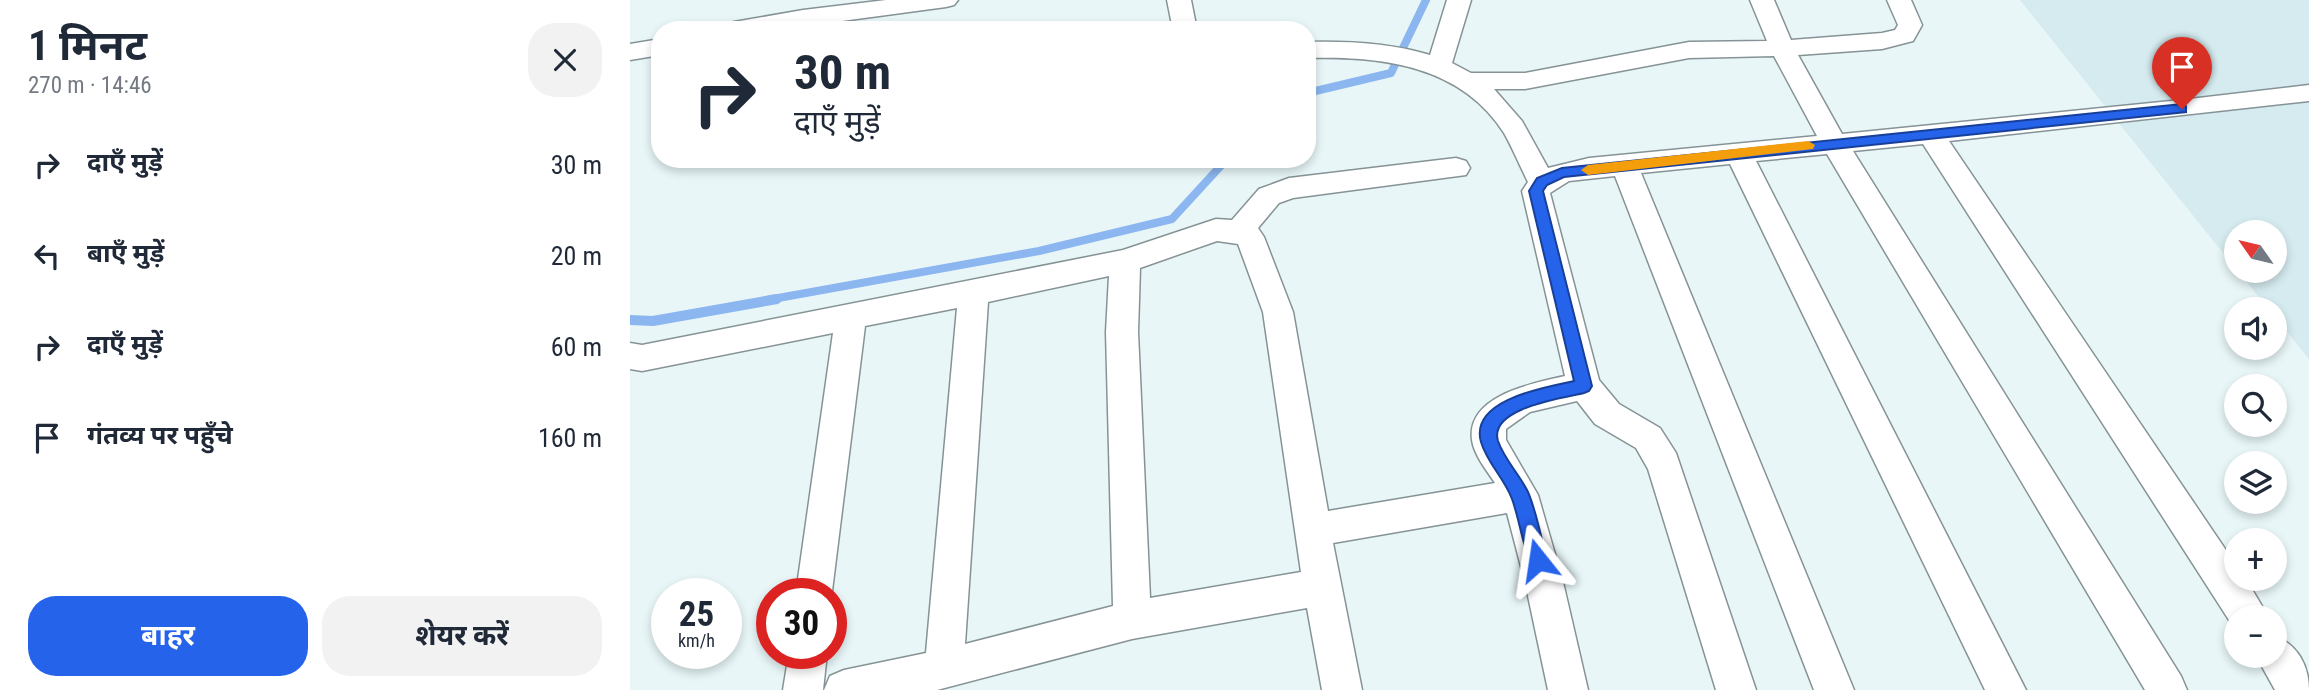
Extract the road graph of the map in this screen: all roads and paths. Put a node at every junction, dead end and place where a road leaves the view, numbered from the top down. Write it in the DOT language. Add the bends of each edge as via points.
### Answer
graph roads {
  1 [pos="947,0"];
  2 [pos="1179,0"];
  3 [pos="1459,0"];
  4 [pos="1762,0"];
  5 [pos="1899,0"];
  6 [pos="782,21"];
  7 [pos="1183,21"];
  8 [pos="651,48"];
  9 [pos="1782,48"];
  10 [pos="1316,50"];
  11 [pos="630,52"];
  12 [pos="1439,65"];
  13 [pos="1470,81"];
  14 [pos="2309,93"];
  15 [pos="1929,133"];
  16 [pos="1834,143"];
  17 [pos="1738,153"];
  18 [pos="1624,165"];
  19 [pos="1455,168"];
  20 [pos="1542,182"];
  21 [pos="1239,231"];
  22 [pos="1125,261"];
  23 [pos="974,292"];
  24 [pos="851,316"];
  25 [pos="630,356"];
  26 [pos="1584,386"];
  27 [pos="1520,495"];
  28 [pos="1313,530"];
  29 [pos="817,578"];
  30 [pos="1322,587"];
  31 [pos="2241,605"];
  32 [pos="1132,620"];
  33 [pos="944,668"];
  34 [pos="2284,668"];
  35 [pos="806,669"];
  36 [pos="803,690"];
  37 [pos="844,690"];
  38 [pos="1342,690"];
  39 [pos="1568,690"];
  40 [pos="1736,690"];
  41 [pos="1834,690"];
  42 [pos="2006,690"];
  43 [pos="2167,690"];
  44 [pos="2298,690"];
  1 -- 6 [label="street"];
  2 -- 7 [label="street"];
  3 -- 12 [label="street"];
  4 -- 9 [label="street"];
  5 -- 9 [label="street" via="1910,25 1904,36"];
  8 -- 11 [label="street"];
  9 -- 13 [label="street" via="1689,50 1525,81"];
  9 -- 16 [label="street"];
  10 -- 12 [label="street" via="1340,49"];
  12 -- 13 [label="street"];
  13 -- 20 [label="street" via="1508,119"];
  14 -- 15 [label="street"];
  15 -- 16 [label="street"];
  15 -- 31 [label="street"];
  16 -- 17 [label="street"];
  16 -- 43 [label="street"];
  17 -- 18 [label="street"];
  17 -- 42 [label="street"];
  18 -- 20 [label="street" via="1562,173"];
  18 -- 41 [label="street"];
  19 -- 21 [label="street" via="1289,188 1269,196"];
  20 -- 26 [label="street" via="1536,191"];
  21 -- 22 [label="street" via="1216,230"];
  21 -- 28 [label="street" via="1250,237 1278,312"];
  22 -- 23 [label="street"];
  22 -- 32 [label="street" via="1122,332"];
  23 -- 24 [label="street"];
  23 -- 33 [label="street"];
  24 -- 25 [label="street" via="642,358"];
  24 -- 29 [label="street"];
  26 -- 27 [label="street" via="1521,400 1494,419 1489,442"];
  26 -- 40 [label="street" via="1606,414 1648,438 1664,464"];
  27 -- 28 [label="street"];
  27 -- 39 [label="street"];
  28 -- 30 [label="street"];
  30 -- 32 [label="street"];
  30 -- 38 [label="street"];
  32 -- 33 [label="street"];
  33 -- 37 [label="street"];
  34 -- 44 [label="street"];
  35 -- 36 [label="street"];
}
